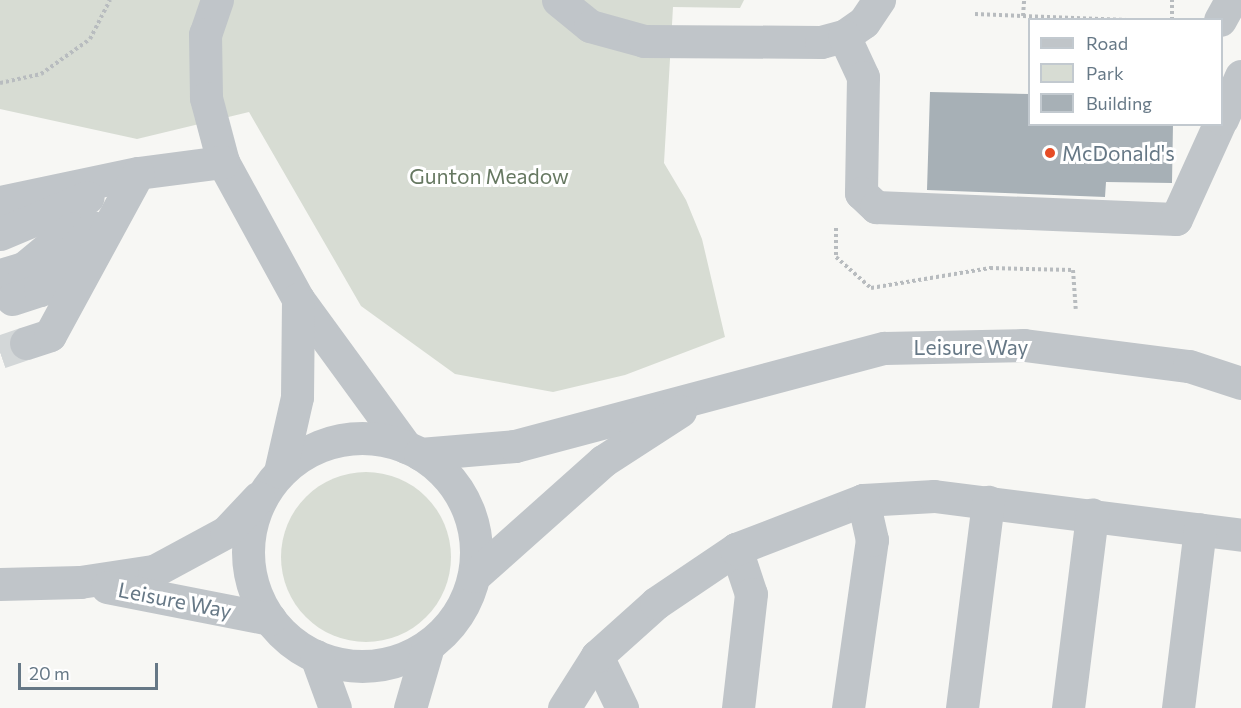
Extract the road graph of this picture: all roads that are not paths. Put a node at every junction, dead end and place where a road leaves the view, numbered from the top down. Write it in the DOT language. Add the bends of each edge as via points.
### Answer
graph roads {
  1 [pos="217,0"];
  2 [pos="558,0"];
  3 [pos="879,0"];
  4 [pos="1231,0"];
  5 [pos="1221,18"];
  6 [pos="844,36"];
  7 [pos="1241,76"];
  8 [pos="1223,111"];
  9 [pos="1215,127"];
  10 [pos="223,162"];
  11 [pos="138,173"];
  12 [pos="0,202"];
  13 [pos="0,234"];
  14 [pos="298,299"];
  15 [pos="1241,383"];
  16 [pos="704,395"];
  17 [pos="413,450"];
  18 [pos="274,480"];
  19 [pos="863,500"];
  20 [pos="988,502"];
  21 [pos="1092,514"];
  22 [pos="1200,529"];
  23 [pos="1241,536"];
  24 [pos="736,549"];
  25 [pos="474,576"];
  26 [pos="80,582"];
  27 [pos="0,584"];
  28 [pos="270,619"];
  29 [pos="428,646"];
  30 [pos="316,656"];
  31 [pos="597,656"];
  32 [pos="335,708"];
  33 [pos="410,708"];
  34 [pos="564,708"];
  35 [pos="622,708"];
  36 [pos="738,708"];
  37 [pos="849,708"];
  38 [pos="962,708"];
  39 [pos="1068,708"];
  40 [pos="1178,708"];
  1 -- 10 [label="street" via="205,34 206,98"];
  2 -- 6 [label="street" via="590,26 644,41 821,42"];
  3 -- 6 [label="street" via="864,22"];
  4 -- 5 [label="street"];
  6 -- 9 [label="street" via="863,76 861,193 867,203 876,207 1176,219"];
  7 -- 8 [label="street"];
  10 -- 11 [label="street"];
  10 -- 14 [label="street"];
  11 -- 11 [label="street" via="49,314 15,310 24,268"];
  11 -- 12 [label="street"];
  11 -- 13 [label="street"];
  14 -- 17 [label="street"];
  14 -- 18 [label="street" via="297,397"];
  15 -- 16 [label="street, Leisure Way" via="1189,366 1024,345 884,348"];
  16 -- 17 [label="street, Leisure Way" via="515,446"];
  16 -- 25 [label="street, Leisure Way" via="603,461"];
  17 -- 18 [label="street, Leisure Way" via="380,440 353,438 318,448"];
  17 -- 25 [label="street, Leisure Way" via="442,471 460,493 477,547"];
  18 -- 26 [label="street, Leisure Way" via="226,532 154,571"];
  18 -- 28 [label="street, Leisure Way" via="255,513 249,540 250,568 257,595"];
  19 -- 20 [label="street" via="934,496"];
  19 -- 24 [label="street"];
  19 -- 37 [label="street" via="872,540"];
  20 -- 21 [label="street"];
  20 -- 38 [label="street"];
  21 -- 22 [label="street"];
  21 -- 39 [label="street"];
  22 -- 23 [label="street"];
  22 -- 40 [label="street"];
  24 -- 31 [label="street" via="656,603"];
  24 -- 36 [label="street" via="751,594"];
  25 -- 29 [label="street, Leisure Way" via="465,603"];
  26 -- 27 [label="street, Leisure Way"];
  26 -- 28 [label="street, Leisure Way"];
  28 -- 30 [label="street, Leisure Way" via="298,647"];
  29 -- 30 [label="street, Leisure Way" via="385,664 361,666"];
  29 -- 33 [label="street"];
  30 -- 32 [label="street"];
  31 -- 34 [label="street"];
  31 -- 35 [label="street"];
}
